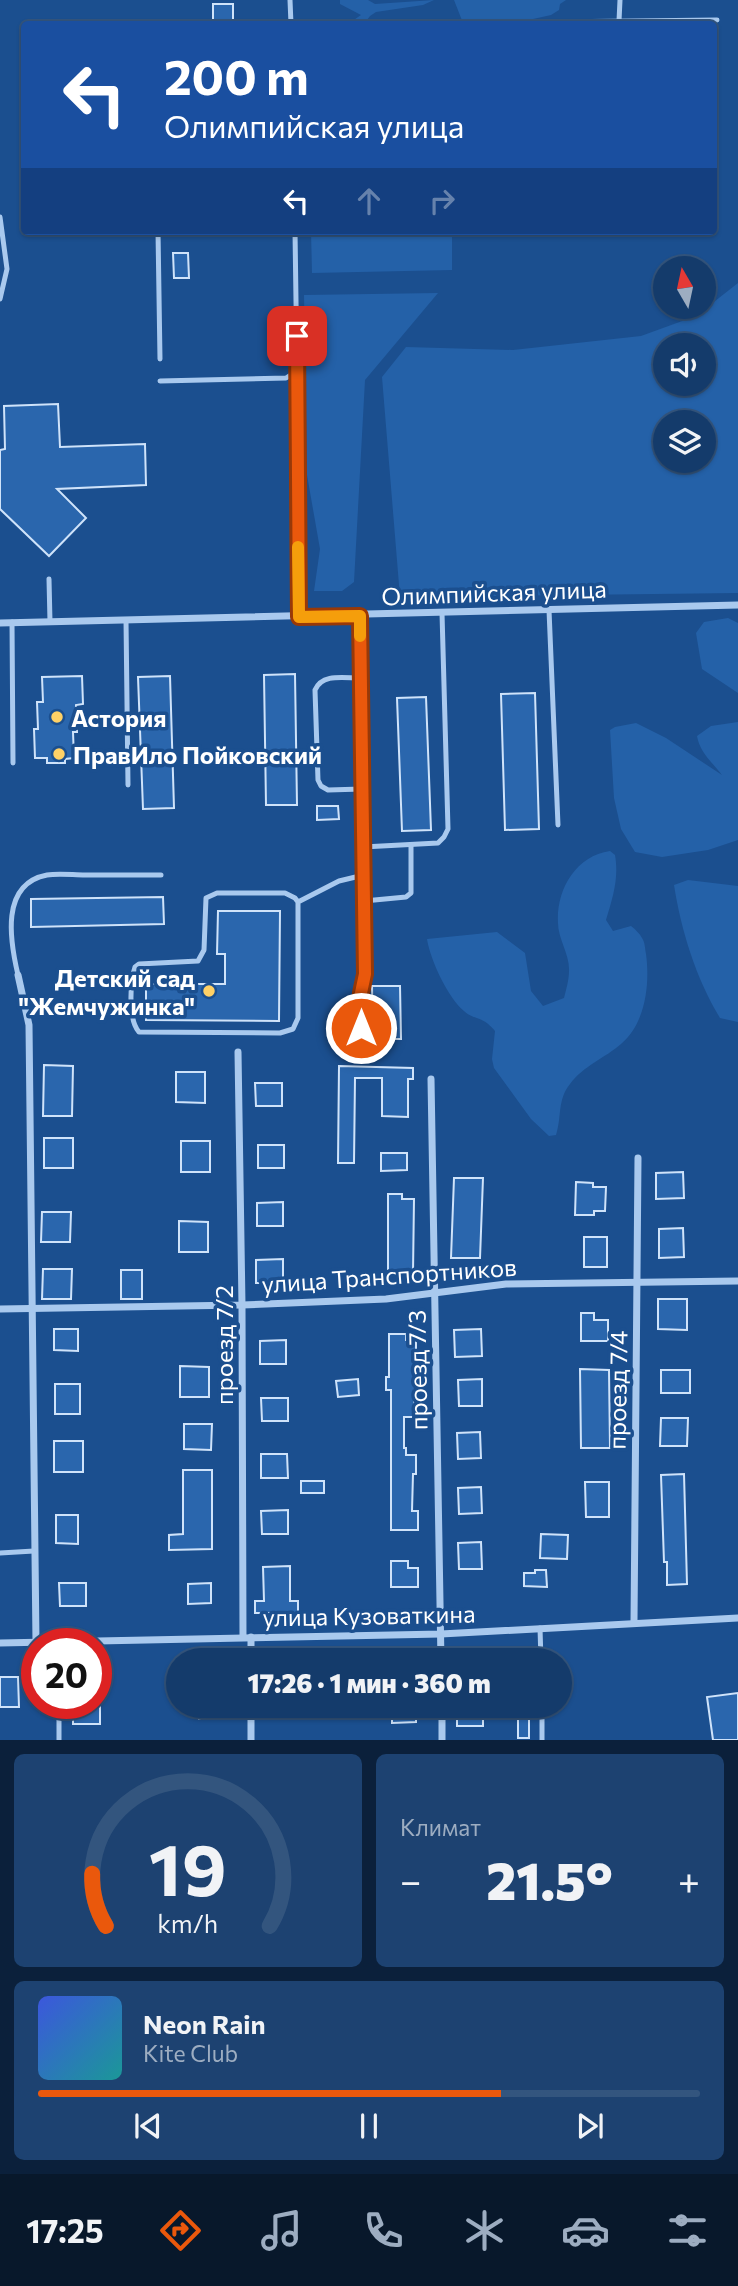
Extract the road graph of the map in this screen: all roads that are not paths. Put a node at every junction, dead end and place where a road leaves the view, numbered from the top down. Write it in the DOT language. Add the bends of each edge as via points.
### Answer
graph roads {
  1 [pos="290,0"];
  2 [pos="620,0"];
  3 [pos="717,20"];
  4 [pos="291,21"];
  5 [pos="619,21"];
  6 [pos="0,217"];
  7 [pos="158,235"];
  8 [pos="295,235"];
  9 [pos="0,299"];
  10 [pos="160,359"];
  11 [pos="297,371"];
  12 [pos="160,381"];
  13 [pos="49,579"];
  14 [pos="738,605"];
  15 [pos="549,610"];
  16 [pos="442,613"];
  17 [pos="360,616"];
  18 [pos="299,617"];
  19 [pos="126,620"];
  20 [pos="12,622"];
  21 [pos="50,622"];
  22 [pos="0,623"];
  23 [pos="360,677"];
  24 [pos="13,763"];
  25 [pos="128,785"];
  26 [pos="362,789"];
  27 [pos="558,825"];
  28 [pos="411,845"];
  29 [pos="363,847"];
  30 [pos="161,874"];
  31 [pos="364,875"];
  32 [pos="364,901"];
  33 [pos="298,902"];
  34 [pos="18,975"];
  35 [pos="361,1028"];
  36 [pos="238,1052"];
  37 [pos="431,1079"];
  38 [pos="638,1158"];
  39 [pos="738,1280"];
  40 [pos="638,1282"];
  41 [pos="435,1295"];
  42 [pos="242,1305"];
  43 [pos="31,1308"];
  44 [pos="0,1309"];
  45 [pos="34,1552"];
  46 [pos="0,1553"];
  47 [pos="738,1618"];
  48 [pos="634,1622"];
  49 [pos="36,1628"];
  50 [pos="540,1628"];
  51 [pos="441,1633"];
  52 [pos="247,1637"];
  53 [pos="112,1641"];
  54 [pos="21,1642"];
  55 [pos="0,1643"];
  56 [pos="249,1648"];
  57 [pos="441,1648"];
  58 [pos="541,1648"];
  59 [pos="251,1718"];
  60 [pos="442,1718"];
  61 [pos="541,1718"];
  62 [pos="59,1719"];
  63 [pos="59,1740"];
  64 [pos="251,1740"];
  65 [pos="442,1740"];
  66 [pos="542,1740"];
  1 -- 4 [label="lane"];
  2 -- 5 [label="lane"];
  3 -- 5 [label="lane"];
  6 -- 9 [label="lane" via="7,269"];
  7 -- 10 [label="lane"];
  8 -- 11 [label="lane"];
  11 -- 12 [label="lane" via="286,377"];
  11 -- 18 [label="lane"];
  13 -- 21 [label="lane"];
  14 -- 15 [label="street, Олимпийская улица"];
  15 -- 16 [label="street, Олимпийская улица"];
  15 -- 27 [label="lane"];
  16 -- 17 [label="street, Олимпийская улица"];
  16 -- 28 [label="lane" via="448,829 438,842"];
  17 -- 18 [label="street, Олимпийская улица"];
  17 -- 23 [label="lane"];
  18 -- 19 [label="street, Олимпийская улица"];
  19 -- 21 [label="street, Олимпийская улица"];
  19 -- 25 [label="lane"];
  20 -- 21 [label="street, Олимпийская улица"];
  20 -- 22 [label="street, Олимпийская улица"];
  20 -- 24 [label="lane"];
  23 -- 26 [label="lane"];
  23 -- 26 [label="lane" via="324,679 315,690 318,780 328,790"];
  26 -- 29 [label="lane"];
  28 -- 29 [label="lane"];
  28 -- 32 [label="lane" via="411,893"];
  29 -- 31 [label="lane"];
  30 -- 34 [label="lane" via="49,875 30,882 17,895 11,915"];
  31 -- 32 [label="lane"];
  31 -- 33 [label="lane" via="339,881"];
  32 -- 35 [label="lane"];
  33 -- 33 [label="lane" via="298,1018 293,1029 280,1033 136,1029 131,1016 135,967 198,961 204,950 206,898 217,893 285,893"];
  34 -- 43 [label="street" via="29,1025"];
  36 -- 42 [label="street, проезд 7/2"];
  37 -- 41 [label="street, проезд 7/3"];
  38 -- 40 [label="street, проезд 7/4"];
  39 -- 40 [label="street, улица Транспортников"];
  40 -- 41 [label="street, улица Транспортников" via="506,1284"];
  40 -- 48 [label="street, проезд 7/4"];
  41 -- 42 [label="street, улица Транспортников"];
  41 -- 51 [label="street, проезд 7/3"];
  42 -- 43 [label="street, улица Транспортников"];
  42 -- 52 [label="street, проезд 7/2"];
  43 -- 44 [label="street, улица Транспортников"];
  43 -- 45 [label="street"];
  45 -- 46 [label="lane"];
  45 -- 49 [label="street"];
  47 -- 48 [label="street, улица Кузоваткина"];
  48 -- 50 [label="street, улица Кузоваткина"];
  50 -- 51 [label="street, улица Кузоваткина"];
  50 -- 58 [label="lane"];
  51 -- 52 [label="street, улица Кузоваткина"];
  51 -- 57 [label="street, проезд 7/3"];
  52 -- 53 [label="street, улица Кузоваткина"];
  52 -- 56 [label="street, проезд 7/2"];
  54 -- 55 [label="street, улица Кузоваткина"];
  59 -- 64 [label="street"];
  60 -- 65 [label="street"];
  61 -- 66 [label="lane"];
  62 -- 63 [label="lane"];
}
